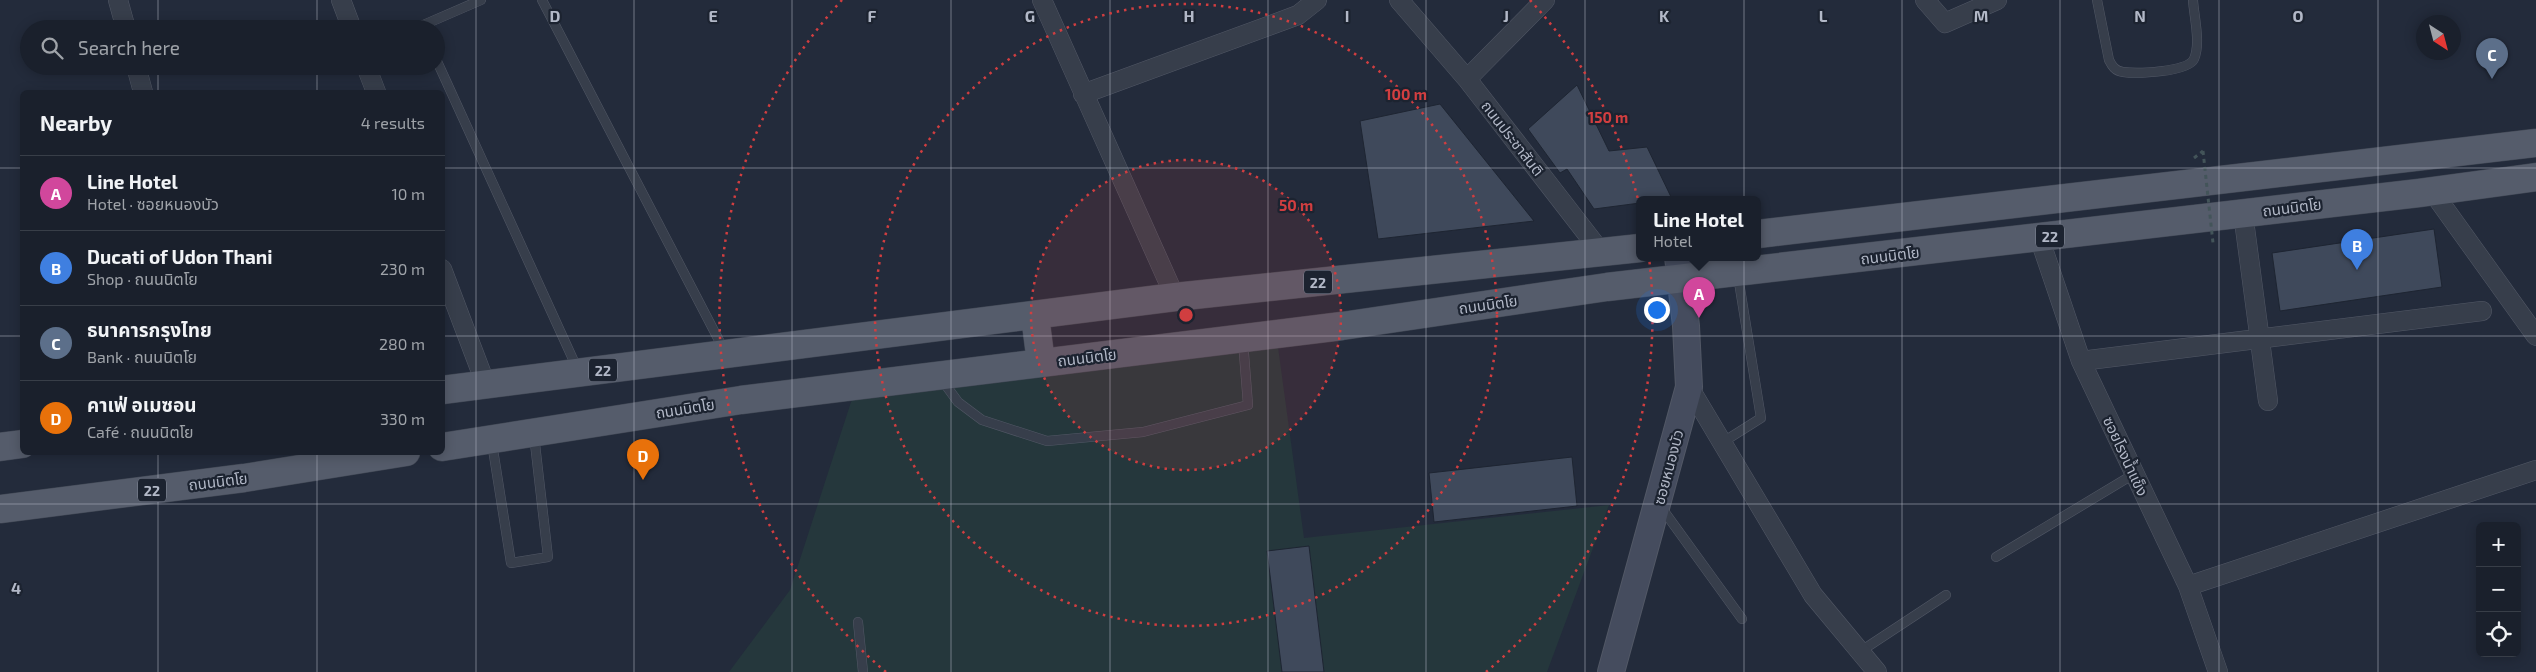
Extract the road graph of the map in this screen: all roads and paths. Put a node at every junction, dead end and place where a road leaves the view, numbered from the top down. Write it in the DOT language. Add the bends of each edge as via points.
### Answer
graph roads {
  1 [pos="118,0"];
  2 [pos="341,0"];
  3 [pos="481,0"];
  4 [pos="542,0"];
  5 [pos="1042,0"];
  6 [pos="1317,0"];
  7 [pos="1399,0"];
  8 [pos="1545,0"];
  9 [pos="1925,0"];
  10 [pos="1997,0"];
  11 [pos="2097,0"];
  12 [pos="2193,0"];
  13 [pos="124,20"];
  14 [pos="349,20"];
  15 [pos="435,20"];
  16 [pos="138,75"];
  17 [pos="369,75"];
  18 [pos="443,75"];
  19 [pos="1467,79"];
  20 [pos="142,90"];
  21 [pos="375,90"];
  22 [pos="1083,94"];
  23 [pos="2536,142"];
  24 [pos="2203,151"];
  25 [pos="2536,177"];
  26 [pos="2426,192"];
  27 [pos="2243,213"];
  28 [pos="1761,234"];
  29 [pos="2039,237"];
  30 [pos="2213,243"];
  31 [pos="1636,248"];
  32 [pos="1601,252"];
  33 [pos="1680,268"];
  34 [pos="1738,273"];
  35 [pos="445,277"];
  36 [pos="1607,287"];
  37 [pos="1175,298"];
  38 [pos="2482,311"];
  39 [pos="1035,316"];
  40 [pos="2536,336"];
  41 [pos="1243,338"];
  42 [pos="2260,338"];
  43 [pos="726,355"];
  44 [pos="2081,361"];
  45 [pos="1042,363"];
  46 [pos="580,373"];
  47 [pos="940,377"];
  48 [pos="486,385"];
  49 [pos="1689,387"];
  50 [pos="445,390"];
  51 [pos="2268,401"];
  52 [pos="533,432"];
  53 [pos="491,439"];
  54 [pos="1722,442"];
  55 [pos="20,444"];
  56 [pos="0,447"];
  57 [pos="445,447"];
  58 [pos="387,455"];
  59 [pos="2536,470"];
  60 [pos="2134,474"];
  61 [pos="1658,502"];
  62 [pos="0,509"];
  63 [pos="1996,557"];
  64 [pos="2188,586"];
  65 [pos="1946,596"];
  66 [pos="1742,619"];
  67 [pos="858,622"];
  68 [pos="1861,652"];
  69 [pos="863,672"];
  70 [pos="1611,672"];
  71 [pos="1877,672"];
  72 [pos="2218,672"];
  1 -- 13 [label="street"];
  2 -- 14 [label="street"];
  3 -- 15 [label="lane"];
  4 -- 43 [label="lane"];
  5 -- 22 [label="street"];
  6 -- 22 [label="street" via="1298,15"];
  7 -- 19 [label="street, ถนนประชาสันติ"];
  8 -- 19 [label="street"];
  9 -- 10 [label="street" via="1945,22"];
  11 -- 12 [label="lane" via="2109,60 2113,68 2122,72 2173,70 2187,66 2193,60 2196,49"];
  16 -- 20 [label="street"];
  17 -- 21 [label="street"];
  18 -- 46 [label="lane"];
  19 -- 32 [label="street, ถนนประชาสันติ"];
  22 -- 37 [label="street"];
  23 -- 28 [label="main road, 22"];
  24 -- 30 [label="path, bridge"];
  25 -- 26 [label="main road, ถนนนิตโย"];
  26 -- 27 [label="main road, ถนนนิตโย / 22"];
  26 -- 40 [label="street"];
  27 -- 29 [label="main road, ถนนนิตโย / 22"];
  27 -- 42 [label="street"];
  29 -- 34 [label="main road, ถนนนิตโย / 22"];
  29 -- 44 [label="street, ซอยโรงน้ำแข็ง"];
  31 -- 32 [label="main road, 22"];
  32 -- 36 [label="main road, ถนนประชาสันติ"];
  32 -- 37 [label="main road, 22"];
  33 -- 34 [label="main road, ถนนนิตโย / 22"];
  33 -- 36 [label="main road, ถนนนิตโย / 22"];
  33 -- 49 [label="street, ซอยหนองบัว"];
  34 -- 54 [label="lane" via="1761,418"];
  35 -- 48 [label="street"];
  36 -- 41 [label="main road, ถนนนิตโย / 22"];
  37 -- 39 [label="main road, 22"];
  38 -- 42 [label="street"];
  39 -- 43 [label="main road, 22"];
  39 -- 45 [label="main road"];
  41 -- 45 [label="main road, ถนนนิตโย / 22"];
  41 -- 47 [label="lane" via="1248,405 1143,432 1046,441 982,420 958,402"];
  42 -- 44 [label="street"];
  42 -- 51 [label="street"];
  43 -- 46 [label="main road, 22"];
  44 -- 60 [label="street, ซอยโรงน้ำแข็ง"];
  45 -- 47 [label="main road, ถนนนิตโย / 22"];
  46 -- 48 [label="main road, 22"];
  47 -- 52 [label="main road, ถนนนิตโย / 22" via="741,400"];
  48 -- 50 [label="main road, 22"];
  49 -- 54 [label="street"];
  49 -- 61 [label="street, ซอยหนองบัว"];
  52 -- 53 [label="main road, ถนนนิตโย / 22"];
  52 -- 53 [label="lane" via="548,558 512,563"];
  53 -- 57 [label="main road, ถนนนิตโย / 22"];
  54 -- 68 [label="street" via="1813,595"];
  55 -- 56 [label="main road"];
  58 -- 62 [label="main road, ถนนนิตโย / 22" via="244,478"];
  59 -- 64 [label="street"];
  60 -- 63 [label="lane"];
  60 -- 64 [label="street, ซอยโรงน้ำแข็ง"];
  61 -- 66 [label="lane"];
  61 -- 70 [label="street, ซอยหนองบัว"];
  64 -- 72 [label="street, ซอยโรงน้ำแข็ง"];
  65 -- 68 [label="lane"];
  67 -- 69 [label="lane"];
  68 -- 71 [label="street"];
}
